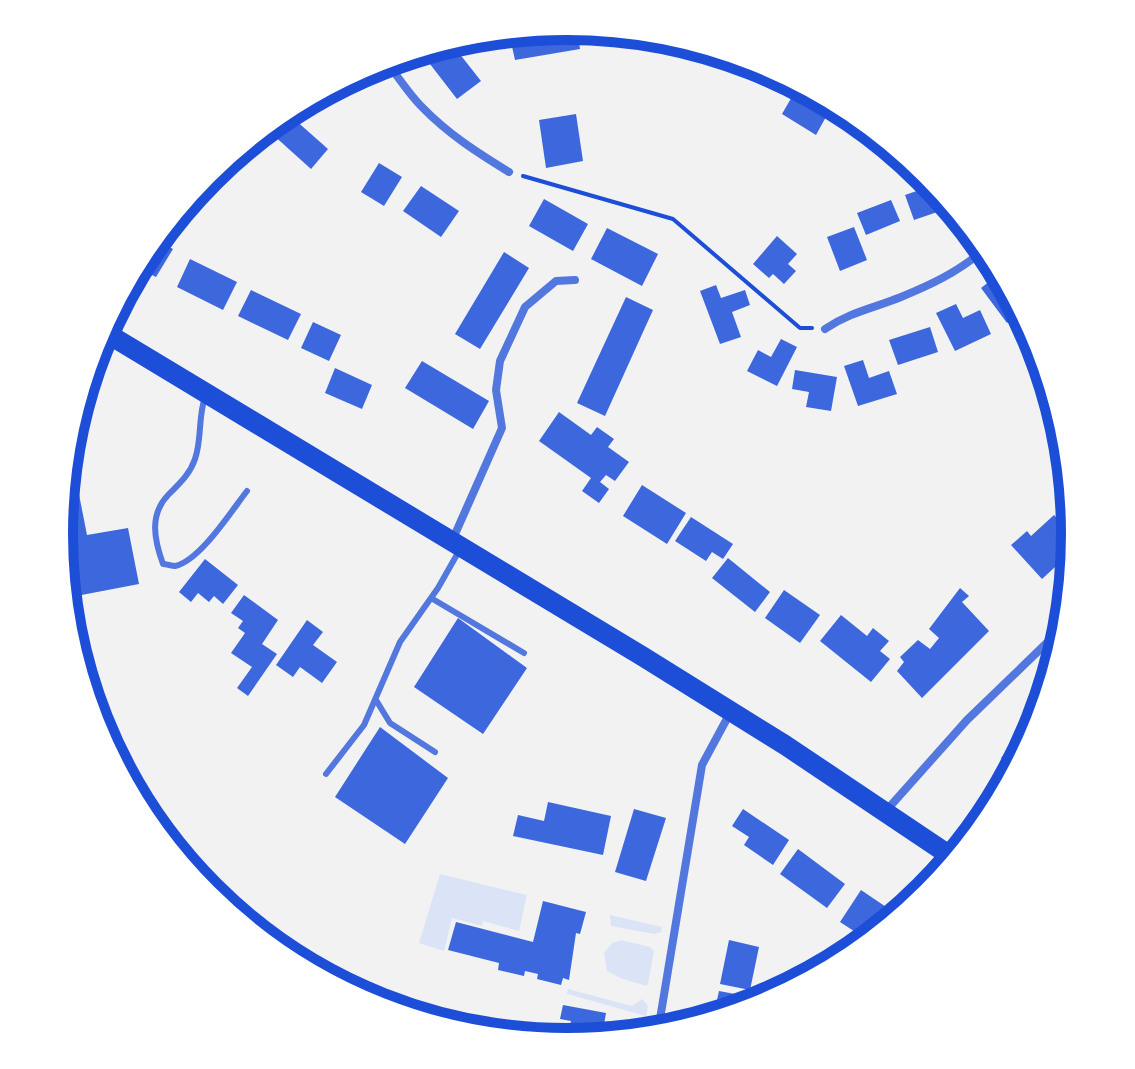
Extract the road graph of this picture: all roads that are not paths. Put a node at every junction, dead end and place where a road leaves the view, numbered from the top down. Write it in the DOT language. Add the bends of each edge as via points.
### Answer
graph roads {
  1 [pos="394,72"];
  2 [pos="509,172"];
  3 [pos="976,256"];
  4 [pos="575,280"];
  5 [pos="825,329"];
  6 [pos="114,338"];
  7 [pos="207,393"];
  8 [pos="247,491"];
  9 [pos="456,545"];
  10 [pos="431,598"];
  11 [pos="1050,640"];
  12 [pos="524,653"];
  13 [pos="376,700"];
  14 [pos="731,712"];
  15 [pos="435,752"];
  16 [pos="326,774"];
  17 [pos="885,813"];
  18 [pos="946,853"];
  19 [pos="660,1020"];
  1 -- 2 [label="street" via="441,126"];
  3 -- 5 [label="street" via="952,274 845,315"];
  4 -- 9 [label="street" via="556,281 525,307 500,361 496,390 502,428"];
  6 -- 7 [label="main road"];
  7 -- 8 [label="lane" via="196,458 156,513 155,536 163,564 175,566 189,559"];
  7 -- 9 [label="main road"];
  9 -- 10 [label="lane"];
  9 -- 14 [label="main road"];
  10 -- 12 [label="lane"];
  10 -- 13 [label="lane" via="400,642"];
  11 -- 17 [label="street" via="967,720"];
  13 -- 15 [label="lane" via="390,723"];
  13 -- 16 [label="lane" via="364,725"];
  14 -- 17 [label="main road"];
  14 -- 19 [label="street" via="702,765"];
  17 -- 18 [label="main road"];
}
